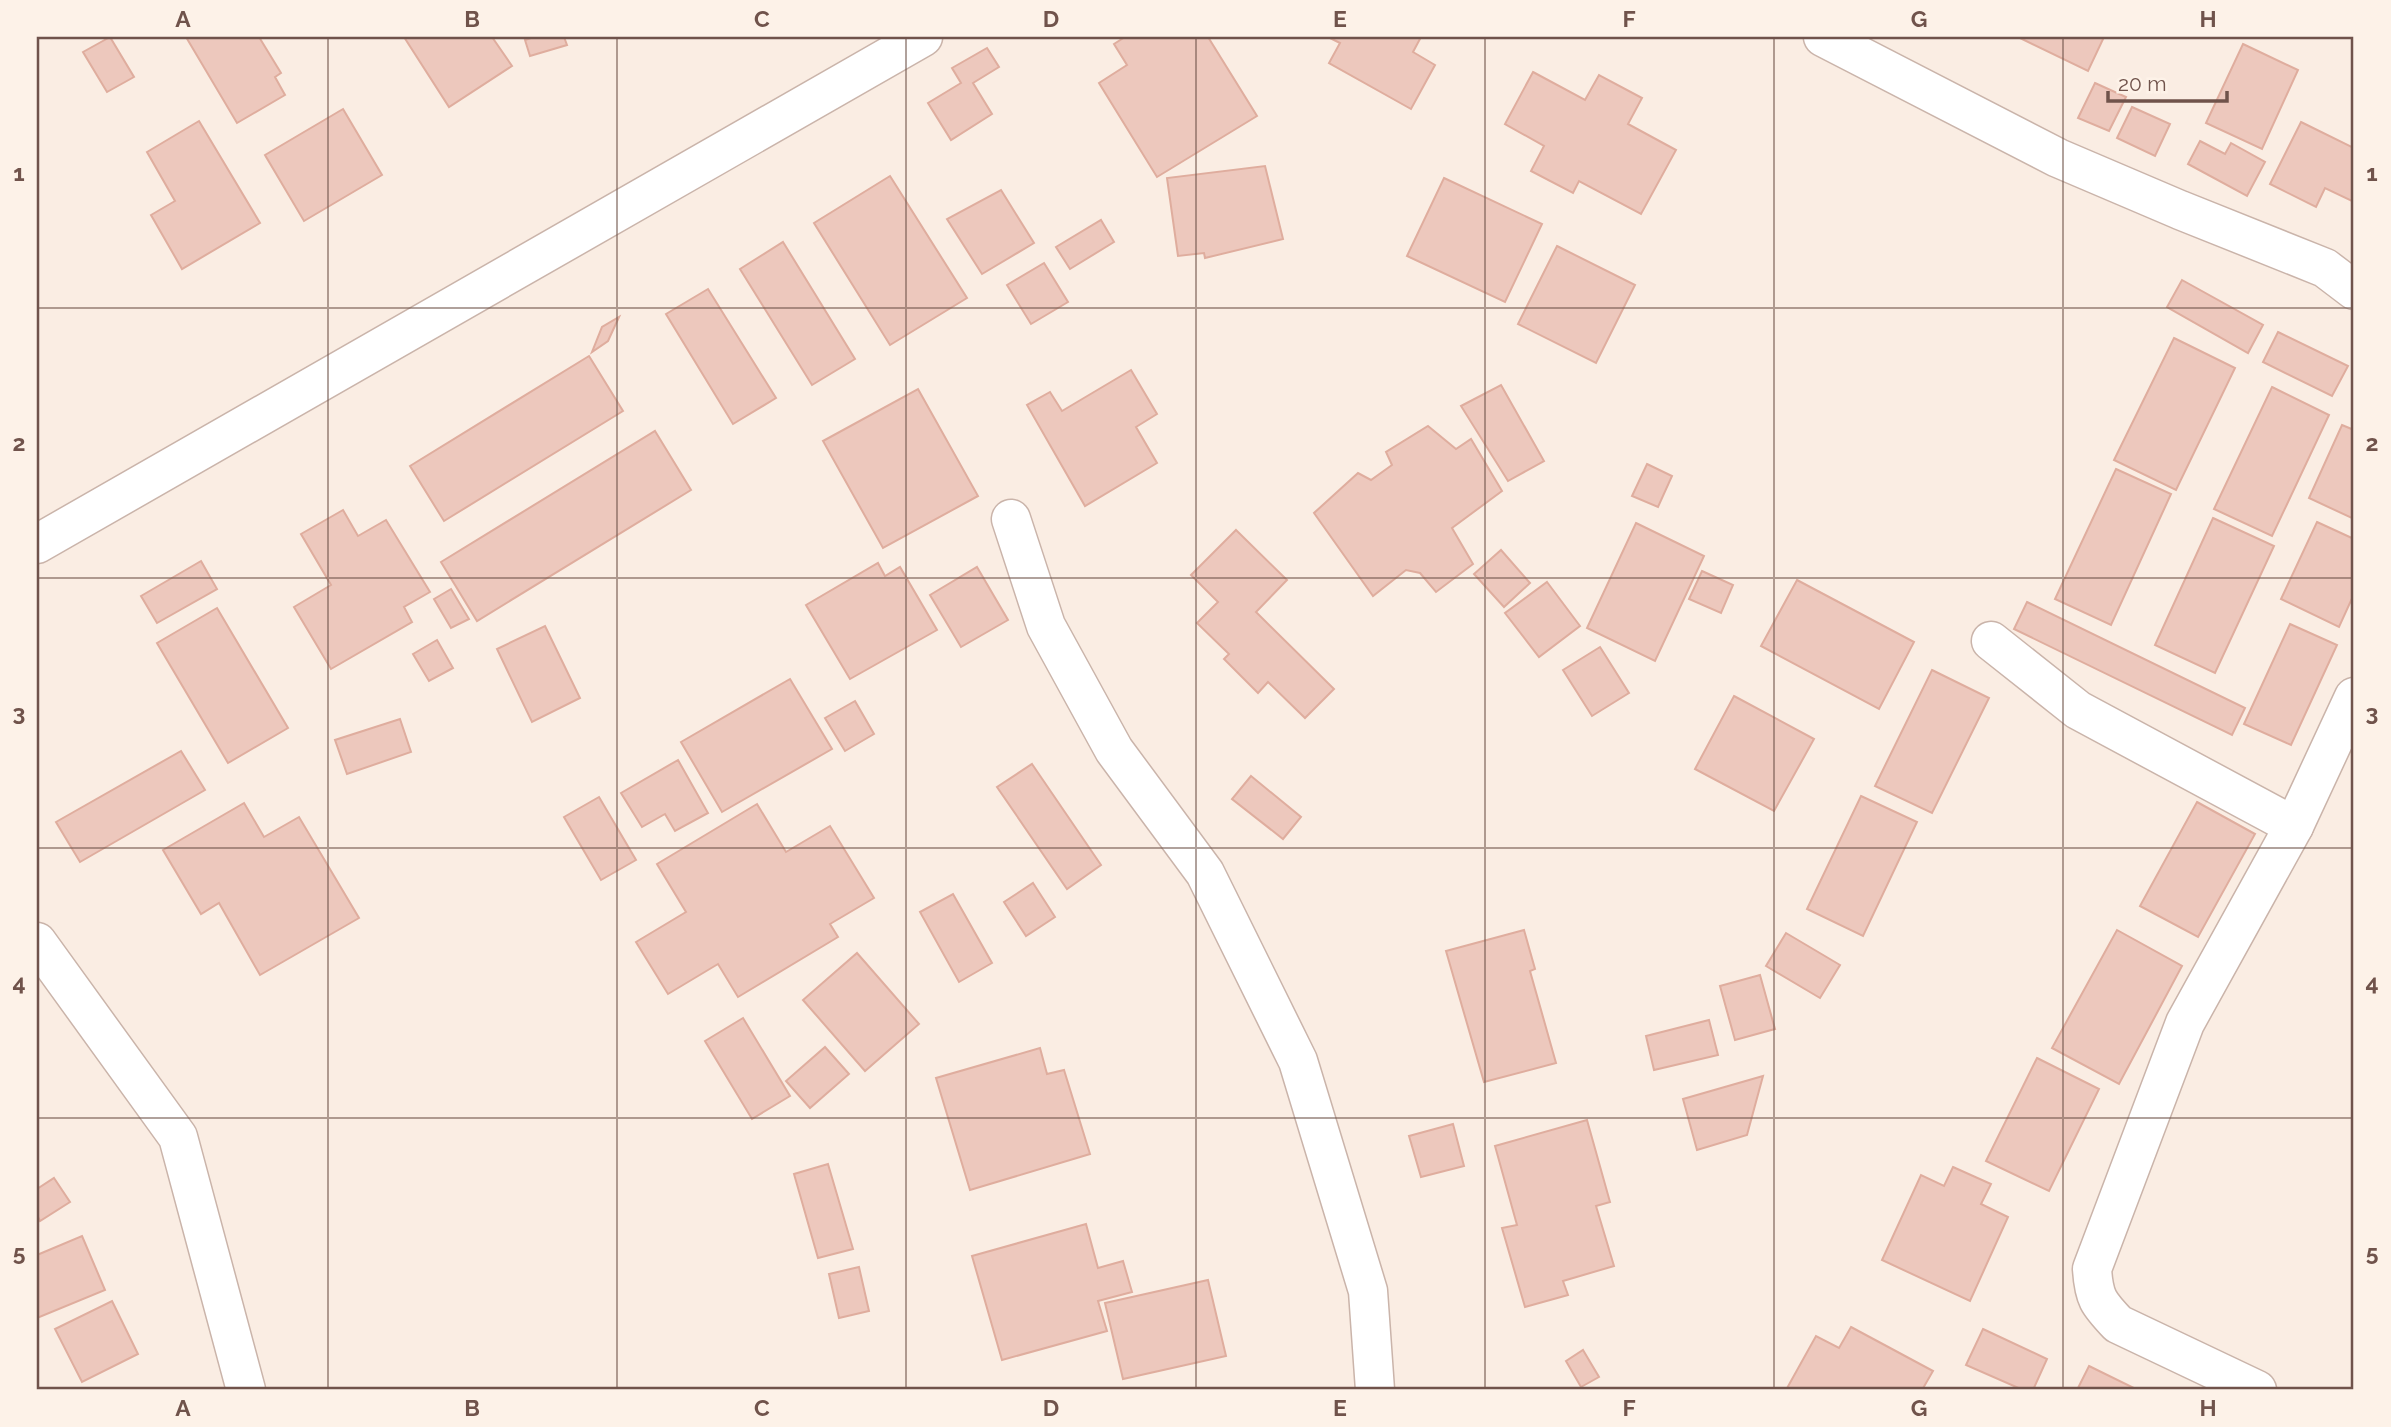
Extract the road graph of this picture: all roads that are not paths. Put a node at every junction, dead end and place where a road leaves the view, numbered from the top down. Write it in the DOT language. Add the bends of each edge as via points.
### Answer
graph roads {
  1 [pos="923,37"];
  2 [pos="1823,37"];
  3 [pos="2354,290"];
  4 [pos="1011,519"];
  5 [pos="37,544"];
  6 [pos="1991,641"];
  7 [pos="2354,697"];
  8 [pos="2294,826"];
  9 [pos="37,942"];
  10 [pos="246,1390"];
  11 [pos="1375,1390"];
  12 [pos="2257,1390"];
  1 -- 5 [label="street"];
  2 -- 3 [label="street" via="2058,158 2325,268"];
  4 -- 11 [label="street" via="1046,626 1114,750 1205,873 1298,1061 1368,1291"];
  6 -- 8 [label="street" via="2078,710"];
  7 -- 8 [label="street"];
  8 -- 12 [label="street" via="2185,1023 2092,1269 2094,1293 2118,1324"];
  9 -- 10 [label="street" via="178,1137"];
}
